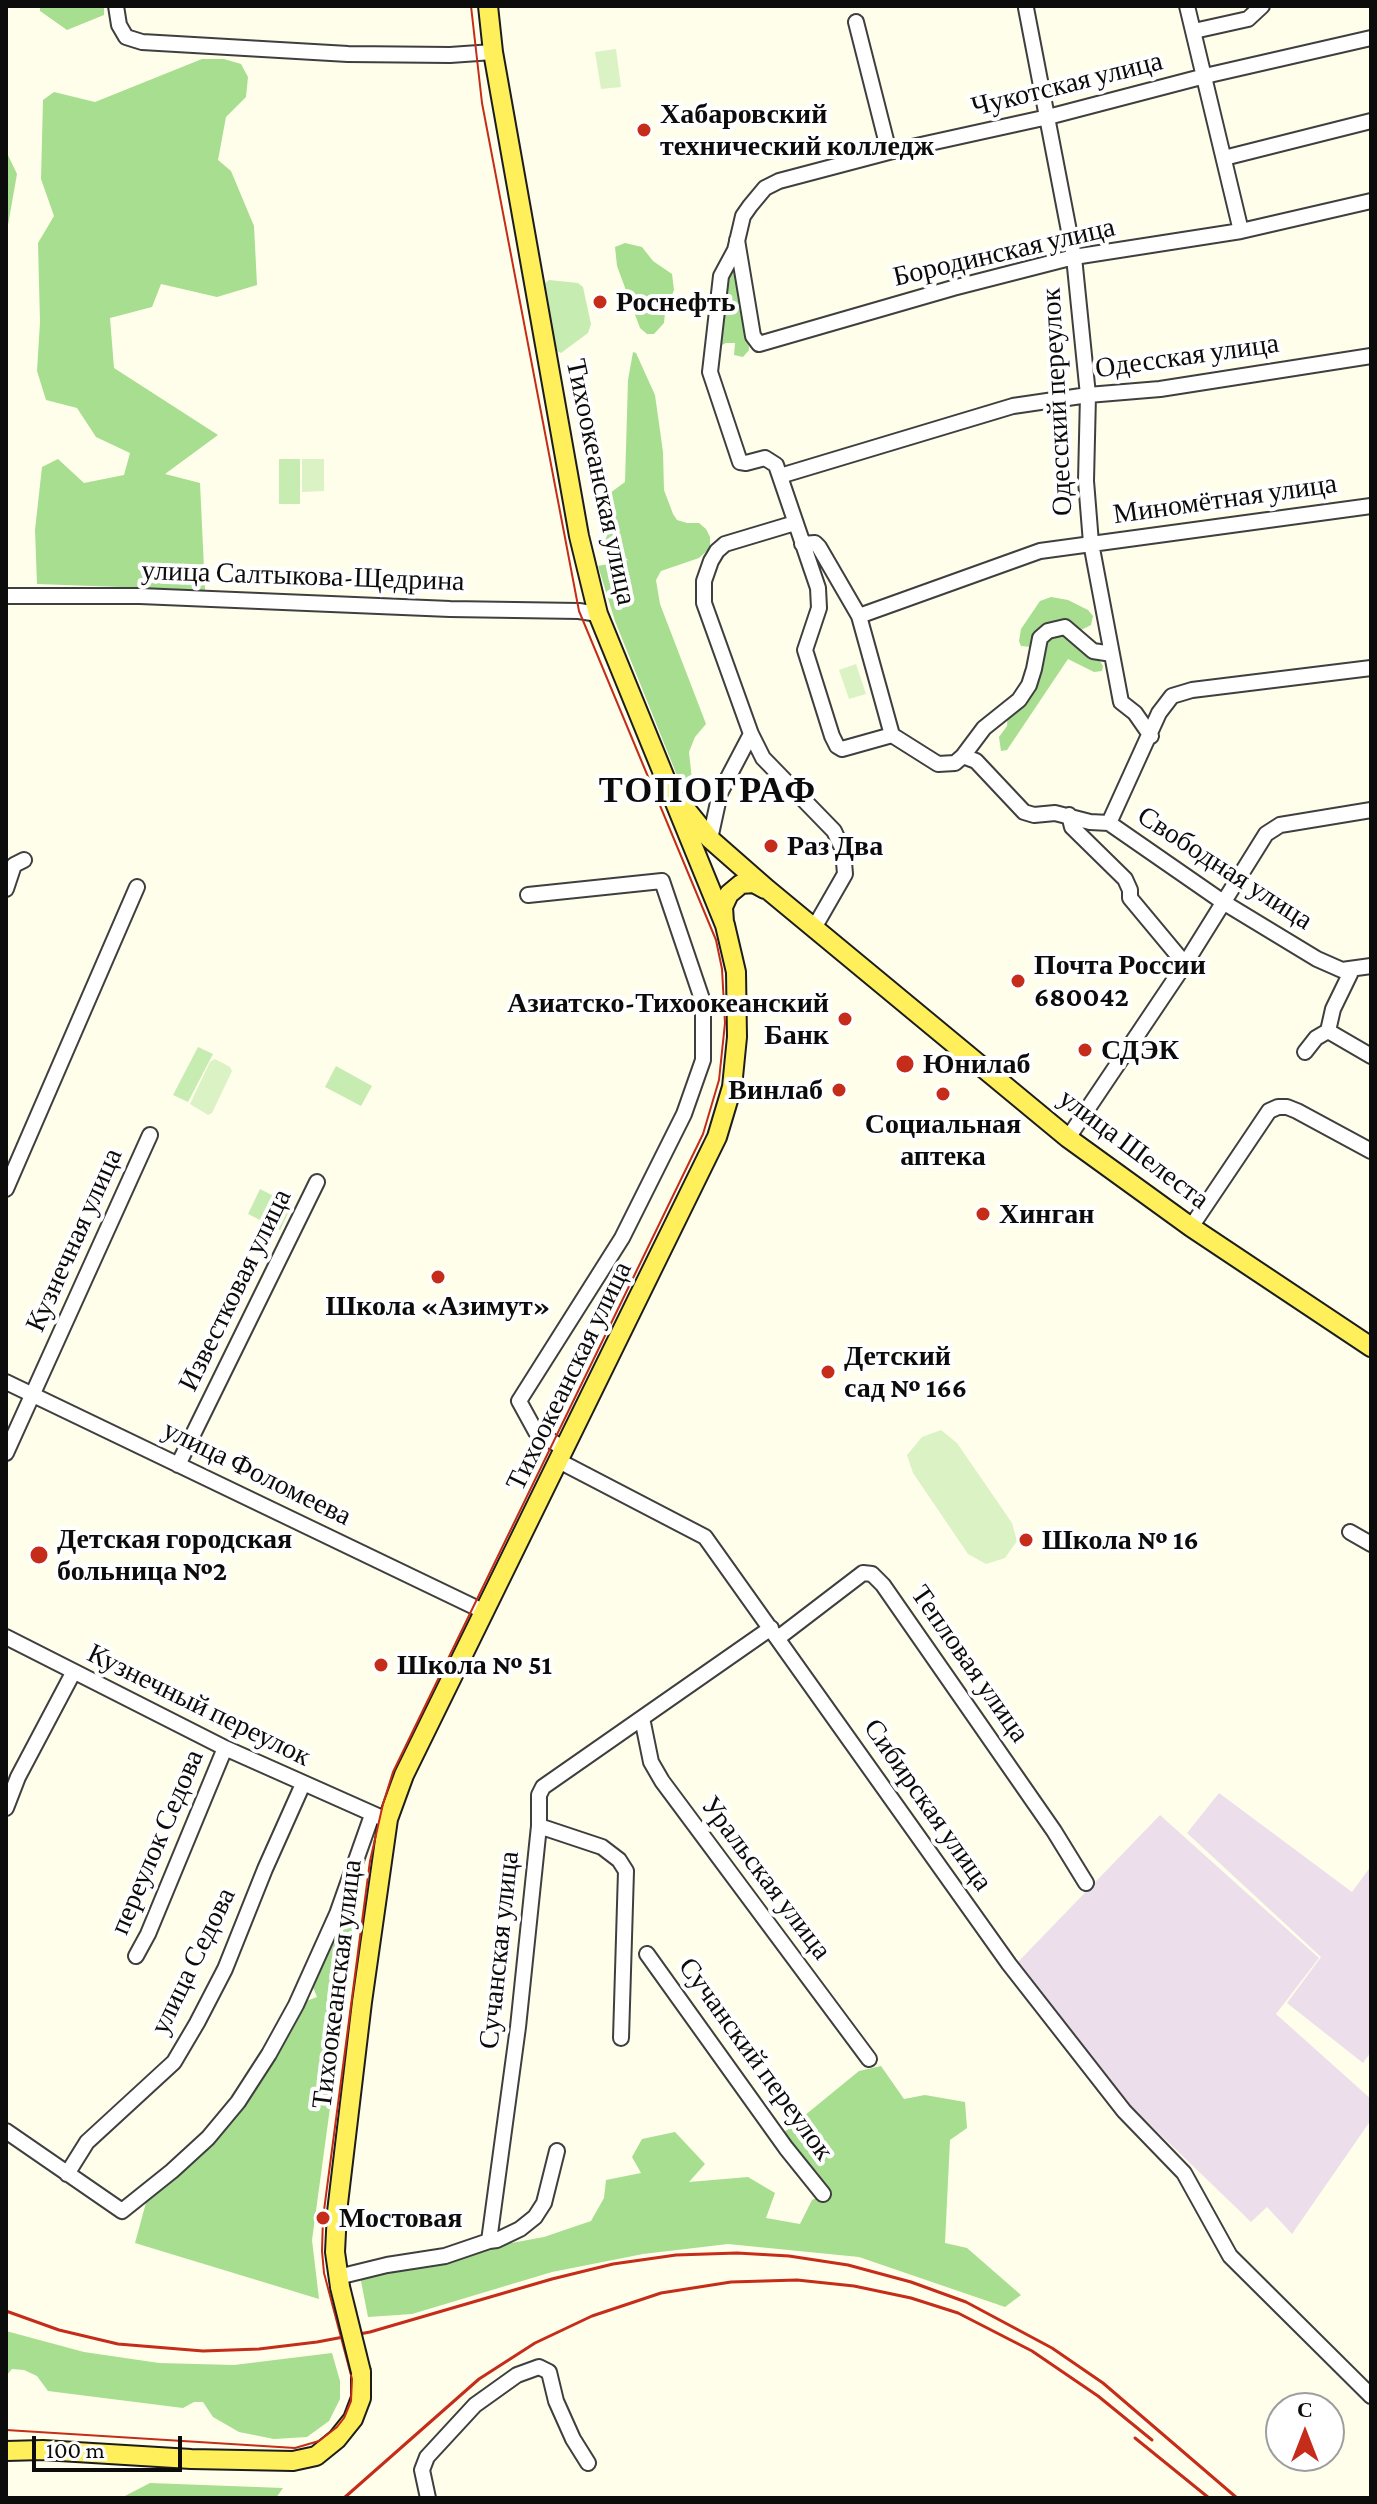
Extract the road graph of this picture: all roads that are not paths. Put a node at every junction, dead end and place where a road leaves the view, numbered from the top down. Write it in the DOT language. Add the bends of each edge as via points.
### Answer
graph roads {
  1 [pos="116,6"];
  2 [pos="488,6"];
  3 [pos="1187,6"];
  4 [pos="1262,6"];
  5 [pos="1026,8"];
  6 [pos="856,22"];
  7 [pos="1194,31"];
  8 [pos="1371,38"];
  9 [pos="493,52"];
  10 [pos="1205,76"];
  11 [pos="1048,117"];
  12 [pos="1371,121"];
  13 [pos="889,152"];
  14 [pos="1224,158"];
  15 [pos="1371,201"];
  16 [pos="1241,231"];
  17 [pos="737,239"];
  18 [pos="1074,257"];
  19 [pos="1371,356"];
  20 [pos="1088,395"];
  21 [pos="780,476"];
  22 [pos="1371,506"];
  23 [pos="795,523"];
  24 [pos="1091,543"];
  25 [pos="802,544"];
  26 [pos="6,596"];
  27 [pos="598,614"];
  28 [pos="859,616"];
  29 [pos="1112,654"];
  30 [pos="1371,668"];
  31 [pos="751,734"];
  32 [pos="892,735"];
  33 [pos="1151,736"];
  34 [pos="963,756"];
  35 [pos="666,784"];
  36 [pos="1371,810"];
  37 [pos="1069,815"];
  38 [pos="1109,823"];
  39 [pos="710,839"];
  40 [pos="24,860"];
  41 [pos="137,887"];
  42 [pos="6,889"];
  43 [pos="767,889"];
  44 [pos="528,895"];
  45 [pos="1223,902"];
  46 [pos="725,925"];
  47 [pos="814,928"];
  48 [pos="1185,964"];
  49 [pos="1371,966"];
  50 [pos="1352,970"];
  51 [pos="1328,1031"];
  52 [pos="1305,1052"];
  53 [pos="1371,1056"];
  54 [pos="150,1135"];
  55 [pos="1068,1138"];
  56 [pos="1371,1151"];
  57 [pos="317,1182"];
  58 [pos="6,1189"];
  59 [pos="1191,1227"];
  60 [pos="1371,1347"];
  61 [pos="6,1382"];
  62 [pos="33,1394"];
  63 [pos="6,1453"];
  64 [pos="562,1455"];
  65 [pos="178,1465"];
  66 [pos="1350,1532"];
  67 [pos="1371,1544"];
  68 [pos="485,1612"];
  69 [pos="775,1633"];
  70 [pos="6,1637"];
  71 [pos="73,1673"];
  72 [pos="642,1718"];
  73 [pos="225,1748"];
  74 [pos="303,1784"];
  75 [pos="6,1808"];
  76 [pos="380,1817"];
  77 [pos="539,1826"];
  78 [pos="1086,1883"];
  79 [pos="647,1954"];
  80 [pos="136,1956"];
  81 [pos="621,2038"];
  82 [pos="869,2059"];
  83 [pos="6,2131"];
  84 [pos="557,2151"];
  85 [pos="67,2174"];
  86 [pos="823,2194"];
  87 [pos="489,2241"];
  88 [pos="339,2282"];
  89 [pos="1371,2396"];
  90 [pos="6,2451"];
  91 [pos="588,2463"];
  92 [pos="428,2498"];
  1 -- 9 [label="street" via="126,37 142,42 348,54"];
  2 -- 9 [label="main road, Тихоокеанская улица"];
  3 -- 7 [label="street"];
  4 -- 7 [label="street" via="1248,19"];
  5 -- 11 [label="street, Одесский переулок"];
  6 -- 13 [label="street"];
  7 -- 10 [label="street"];
  8 -- 10 [label="street, Чукотская улица"];
  9 -- 27 [label="main road, Тихоокеанская улица" via="579,536"];
  10 -- 11 [label="street, Чукотская улица"];
  10 -- 14 [label="street"];
  11 -- 13 [label="street, Чукотская улица"];
  11 -- 18 [label="street, Одесский переулок"];
  12 -- 14 [label="street"];
  13 -- 17 [label="street, Чукотская улица" via="765,188 743,216"];
  14 -- 16 [label="street"];
  15 -- 16 [label="street, Бородинская улица"];
  16 -- 18 [label="street, Бородинская улица"];
  17 -- 18 [label="street, Бородинская улица" via="753,336 759,344"];
  17 -- 21 [label="street" via="719,286 710,372 740,462 769,458"];
  18 -- 20 [label="street, Одесский переулок"];
  19 -- 20 [label="street, Одесская улица"];
  20 -- 21 [label="street, Одесская улица" via="1013,406"];
  20 -- 24 [label="street, Одесский переулок"];
  21 -- 23 [label="street"];
  22 -- 24 [label="street, Миномётная улица"];
  23 -- 25 [label="street"];
  23 -- 31 [label="street" via="725,544 704,581 704,603"];
  24 -- 28 [label="street, Миномётная улица" via="1040,551"];
  24 -- 29 [label="street, Одесский переулок"];
  25 -- 28 [label="street" via="819,547"];
  25 -- 32 [label="street" via="820,597 806,660 832,736 842,749"];
  26 -- 27 [label="street, улица Салтыкова-Щедрина" via="155,596"];
  27 -- 35 [label="main road, Тихоокеанская улица"];
  28 -- 32 [label="street"];
  29 -- 33 [label="street, Одесский переулок" via="1121,702"];
  29 -- 34 [label="street" via="1093,651 1065,627 1048,631 1040,638 1034,669 1019,700 984,728"];
  30 -- 33 [label="street" via="1179,693 1166,700"];
  31 -- 39 [label="street" via="720,793"];
  31 -- 47 [label="street" via="772,769 834,831 843,850 845,874"];
  32 -- 34 [label="street" via="938,764 955,763"];
  33 -- 38 [label="street"];
  34 -- 37 [label="street, Свободная улица" via="980,764 1024,812"];
  35 -- 39 [label="main road, улица Шелеста"];
  35 -- 46 [label="main road, Тихоокеанская улица"];
  36 -- 45 [label="street" via="1272,828"];
  37 -- 38 [label="street, Свободная улица"];
  37 -- 48 [label="street" via="1072,827 1125,879 1130,898"];
  38 -- 45 [label="street, Свободная улица"];
  39 -- 43 [label="main road, улица Шелеста"];
  40 -- 42 [label="street" via="14,865"];
  41 -- 58 [label="street"];
  43 -- 46 [label="main road" via="741,884 729,894 723,907"];
  43 -- 47 [label="main road, улица Шелеста"];
  44 -- 64 [label="street, Сибирская улица" via="662,881 703,1002 703,1060 684,1114 622,1238 519,1401 536,1432"];
  45 -- 48 [label="street"];
  45 -- 50 [label="street, Свободная улица" via="1317,959"];
  46 -- 64 [label="main road, Тихоокеанская улица" via="736,972 737,1037 726,1111"];
  47 -- 55 [label="main road, улица Шелеста"];
  48 -- 55 [label="street"];
  49 -- 50 [label="street"];
  50 -- 51 [label="street"];
  51 -- 52 [label="street"];
  51 -- 53 [label="street"];
  54 -- 62 [label="street, Кузнечная улица"];
  55 -- 59 [label="main road, улица Шелеста"];
  56 -- 59 [label="street" via="1287,1107 1269,1111"];
  57 -- 65 [label="street, Известковая улица"];
  59 -- 60 [label="main road, улица Шелеста"];
  61 -- 62 [label="street, улица Фоломеева"];
  62 -- 63 [label="street, Кузнечная улица"];
  62 -- 65 [label="street, улица Фоломеева"];
  64 -- 68 [label="main road, Тихоокеанская улица"];
  64 -- 69 [label="street, Сибирская улица" via="705,1537"];
  65 -- 68 [label="street, улица Фоломеева"];
  66 -- 67 [label="street"];
  68 -- 76 [label="main road, Тихоокеанская улица"];
  69 -- 72 [label="street, Сучанская улица"];
  69 -- 78 [label="street, Тепловая улица" via="863,1573 872,1574"];
  69 -- 89 [label="street, Сибирская улица" via="1009,1964 1124,2111 1184,2173 1230,2256"];
  70 -- 71 [label="street, Кузнечный переулок"];
  71 -- 73 [label="street, Кузнечный переулок"];
  71 -- 75 [label="street"];
  72 -- 77 [label="street, Сучанская улица" via="543,1787"];
  72 -- 82 [label="street, Уральская улица" via="651,1762 662,1781"];
  73 -- 74 [label="street, Кузнечный переулок"];
  73 -- 80 [label="street, переулок Седова"];
  74 -- 76 [label="street, Кузнечный переулок"];
  74 -- 85 [label="street, улица Седова" via="225,1969 190,2036 174,2062 87,2142"];
  76 -- 85 [label="street" via="296,2005 238,2102 208,2138 122,2211"];
  76 -- 88 [label="main road, Тихоокеанская улица" via="337,2212"];
  77 -- 81 [label="street" via="602,1847 626,1871"];
  77 -- 87 [label="street, Сучанская улица"];
  79 -- 86 [label="street, Сучанский переулок"];
  83 -- 85 [label="street"];
  84 -- 87 [label="street" via="544,2203 535,2217"];
  87 -- 88 [label="street"];
  88 -- 90 [label="main road, Тихоокеанская улица, bridge" via="361,2372 361,2398 353,2419 316,2456 293,2461"];
  91 -- 92 [label="street" via="556,2401 549,2372 539,2367 517,2375 475,2405 427,2457 422,2479"];
}
